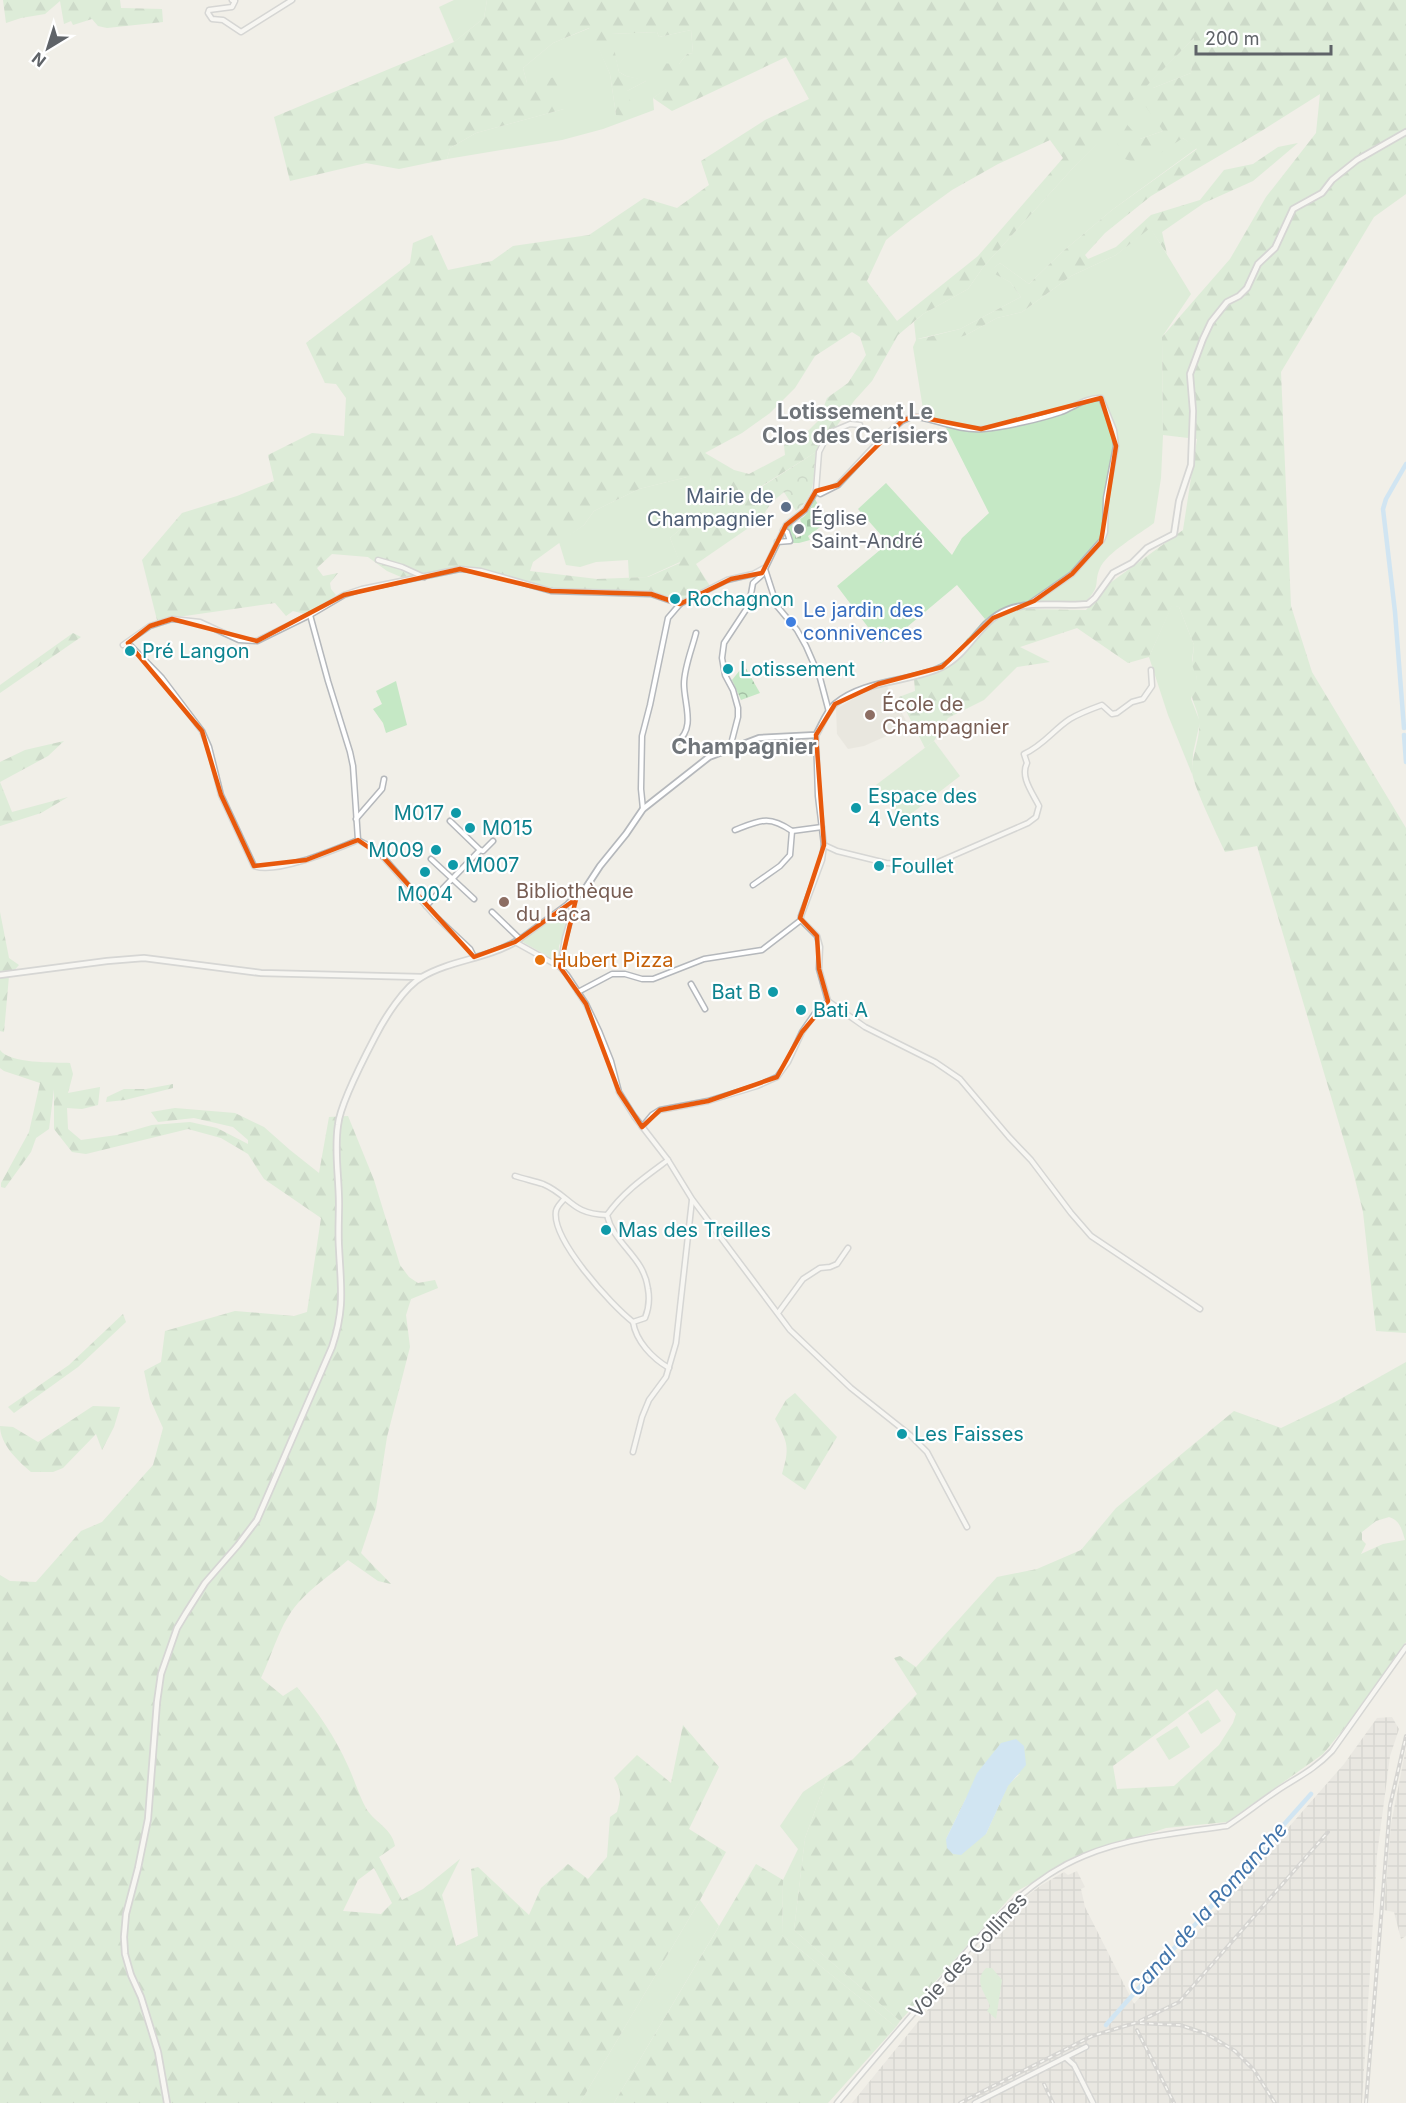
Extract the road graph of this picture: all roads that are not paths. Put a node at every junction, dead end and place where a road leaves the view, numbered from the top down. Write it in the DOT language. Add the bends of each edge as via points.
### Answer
graph roads {
  1 [pos="232,0"];
  2 [pos="292,0"];
  3 [pos="1406,132"];
  4 [pos="860,425"];
  5 [pos="816,491"];
  6 [pos="783,530"];
  7 [pos="777,542"];
  8 [pos="378,560"];
  9 [pos="764,568"];
  10 [pos="753,574"];
  11 [pos="425,577"];
  12 [pos="756,580"];
  13 [pos="680,604"];
  14 [pos="1027,605"];
  15 [pos="310,615"];
  16 [pos="696,633"];
  17 [pos="128,643"];
  18 [pos="123,645"];
  19 [pos="1151,670"];
  20 [pos="829,712"];
  21 [pos="816,735"];
  22 [pos="676,742"];
  23 [pos="730,748"];
  24 [pos="384,779"];
  25 [pos="643,809"];
  26 [pos="356,820"];
  27 [pos="450,820"];
  28 [pos="822,827"];
  29 [pos="735,830"];
  30 [pos="792,831"];
  31 [pos="358,840"];
  32 [pos="493,841"];
  33 [pos="824,844"];
  34 [pos="480,850"];
  35 [pos="431,859"];
  36 [pos="452,877"];
  37 [pos="753,885"];
  38 [pos="474,899"];
  39 [pos="569,903"];
  40 [pos="426,906"];
  41 [pos="492,912"];
  42 [pos="801,920"];
  43 [pos="518,941"];
  44 [pos="474,957"];
  45 [pos="560,967"];
  46 [pos="0,975"];
  47 [pos="421,977"];
  48 [pos="692,984"];
  49 [pos="578,992"];
  50 [pos="828,1001"];
  51 [pos="705,1009"];
  52 [pos="642,1126"];
  53 [pos="668,1160"];
  54 [pos="515,1176"];
  55 [pos="564,1199"];
  56 [pos="692,1199"];
  57 [pos="607,1215"];
  58 [pos="848,1248"];
  59 [pos="1200,1310"];
  60 [pos="778,1313"];
  61 [pos="633,1322"];
  62 [pos="669,1368"];
  63 [pos="633,1452"];
  64 [pos="967,1527"];
  65 [pos="1406,1647"];
  66 [pos="1086,2047"];
  67 [pos="1066,2058"];
  68 [pos="167,2103"];
  69 [pos="837,2103"];
  70 [pos="975,2103"];
  71 [pos="1093,2103"];
  1 -- 2 [label="street" via="232,7 208,12 212,19 223,20 241,32"];
  3 -- 14 [label="street" via="1357,160 1332,180 1322,194 1293,209 1275,248 1258,264 1247,288 1227,302 1211,322 1190,374 1191,465 1174,534 1113,573 1088,604"];
  4 -- 5 [label="street" via="850,424 826,438 819,452"];
  5 -- 6 [label="street" via="805,510"];
  5 -- 14 [label="street" via="820,494 838,485 879,441 914,416 981,429 1052,414 1101,398 1116,446 1106,498 1105,532 1072,574"];
  6 -- 7 [label="street"];
  6 -- 7 [label="street" via="790,541"];
  7 -- 9 [label="street"];
  8 -- 11 [label="street"];
  9 -- 10 [label="street"];
  9 -- 12 [label="street"];
  9 -- 20 [label="street" via="777,606 806,646"];
  10 -- 12 [label="street"];
  10 -- 13 [label="street" via="727,580"];
  11 -- 13 [label="street" via="469,569 543,590 651,594"];
  11 -- 15 [label="street" via="362,589"];
  12 -- 23 [label="street" via="749,604 724,643 725,675 738,708"];
  13 -- 25 [label="street" via="667,621 642,736"];
  14 -- 20 [label="street" via="993,618 957,657 942,667 863,690"];
  15 -- 17 [label="street" via="257,641 239,640 200,622 172,619 137,633"];
  15 -- 26 [label="street" via="352,758"];
  16 -- 22 [label="street" via="684,684 687,726 684,736"];
  17 -- 18 [label="street"];
  17 -- 31 [label="street" via="162,678 202,730 221,795 254,866 263,868 306,860"];
  19 -- 33 [label="street" via="1152,686 1143,699 1117,713 1112,714 1101,705 1085,711 1024,754 1025,778 1039,806 1036,817 1028,823 934,866 886,863"];
  20 -- 21 [label="street"];
  21 -- 23 [label="street" via="759,738"];
  21 -- 28 [label="street"];
  23 -- 25 [label="street" via="709,757"];
  24 -- 26 [label="street" via="382,789"];
  25 -- 39 [label="street" via="580,894"];
  26 -- 31 [label="street"];
  27 -- 34 [label="street"];
  28 -- 30 [label="street"];
  28 -- 33 [label="street"];
  29 -- 30 [label="street" via="767,820"];
  30 -- 37 [label="street" via="790,855"];
  31 -- 40 [label="street" via="379,853"];
  32 -- 34 [label="street"];
  33 -- 42 [label="street"];
  34 -- 36 [label="street"];
  35 -- 36 [label="street"];
  36 -- 38 [label="street"];
  36 -- 40 [label="street"];
  39 -- 43 [label="street"];
  39 -- 45 [label="street" via="573,911"];
  40 -- 44 [label="street"];
  41 -- 43 [label="street"];
  42 -- 49 [label="street" via="762,950 704,959 653,979 612,974"];
  42 -- 50 [label="street" via="817,936 819,969"];
  43 -- 44 [label="street"];
  43 -- 45 [label="street"];
  44 -- 47 [label="street"];
  45 -- 49 [label="street"];
  46 -- 47 [label="street" via="144,958 261,974"];
  47 -- 68 [label="street" via="387,1015 340,1115 338,1227 342,1304 332,1347 257,1520 204,1583 177,1628 161,1674 148,1819 124,1937 125,1954 158,2052"];
  48 -- 51 [label="street"];
  49 -- 52 [label="street" via="599,1031 620,1092"];
  50 -- 52 [label="street" via="802,1032 777,1077 708,1101 660,1110"];
  50 -- 59 [label="street" via="865,1027 960,1079 1091,1236"];
  52 -- 53 [label="street"];
  53 -- 56 [label="street"];
  53 -- 57 [label="street" via="628,1190"];
  54 -- 55 [label="street" via="543,1185"];
  55 -- 57 [label="street" via="578,1210"];
  55 -- 61 [label="street" via="556,1208 560,1233 589,1276"];
  56 -- 60 [label="street"];
  56 -- 62 [label="street" via="676,1343"];
  57 -- 61 [label="street" via="610,1227 643,1269 647,1280 647,1313 645,1318"];
  58 -- 60 [label="street" via="837,1264 820,1268 803,1279"];
  60 -- 64 [label="street" via="802,1343 927,1452"];
  61 -- 62 [label="street" via="648,1352"];
  62 -- 63 [label="street" via="642,1416"];
  65 -- 69 [label="street, Voie des Collines" via="1332,1751 1318,1765 1227,1826 1118,1845 1084,1856 1020,1895 989,1925"];
  66 -- 67 [label="street"];
  67 -- 70 [label="street"];
  67 -- 71 [label="street" via="1074,2065"];
}
